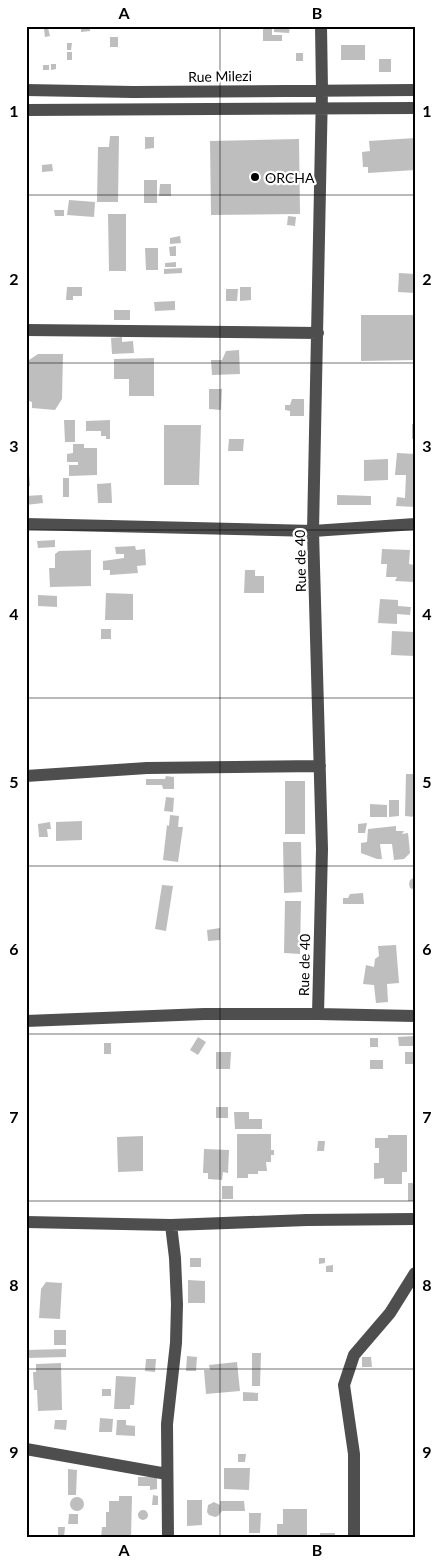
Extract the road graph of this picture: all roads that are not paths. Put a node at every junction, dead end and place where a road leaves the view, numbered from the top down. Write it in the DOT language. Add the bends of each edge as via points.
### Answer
graph roads {
  1 [pos="321,26"];
  2 [pos="26,90"];
  3 [pos="322,90"];
  4 [pos="415,90"];
  5 [pos="321,107"];
  6 [pos="415,108"];
  7 [pos="26,110"];
  8 [pos="26,330"];
  9 [pos="318,332"];
  10 [pos="26,524"];
  11 [pos="415,524"];
  12 [pos="314,531"];
  13 [pos="320,766"];
  14 [pos="26,776"];
  15 [pos="318,1014"];
  16 [pos="415,1016"];
  17 [pos="26,1022"];
  18 [pos="415,1219"];
  19 [pos="26,1222"];
  20 [pos="171,1225"];
  21 [pos="415,1274"];
  22 [pos="26,1449"];
  23 [pos="167,1474"];
  24 [pos="168,1538"];
  25 [pos="354,1538"];
  1 -- 3 [label="street, Rue de 40"];
  2 -- 3 [label="street, Rue Milezi"];
  3 -- 4 [label="street, Rue Milezi"];
  3 -- 5 [label="street, Rue de 40"];
  5 -- 6 [label="street"];
  5 -- 7 [label="street"];
  5 -- 9 [label="street, Rue de 40"];
  8 -- 9 [label="street"];
  9 -- 12 [label="street, Rue de 40"];
  10 -- 12 [label="street"];
  11 -- 12 [label="street"];
  12 -- 13 [label="street, Rue de 40"];
  13 -- 14 [label="street" via="147,768"];
  13 -- 15 [label="street, Rue de 40" via="322,849"];
  15 -- 16 [label="street"];
  15 -- 17 [label="street" via="204,1014"];
  18 -- 20 [label="street"];
  19 -- 20 [label="street"];
  20 -- 23 [label="street" via="177,1304 167,1424"];
  21 -- 25 [label="street" via="390,1313 354,1355 344,1385 354,1454"];
  22 -- 23 [label="street"];
  23 -- 24 [label="street"];
}
